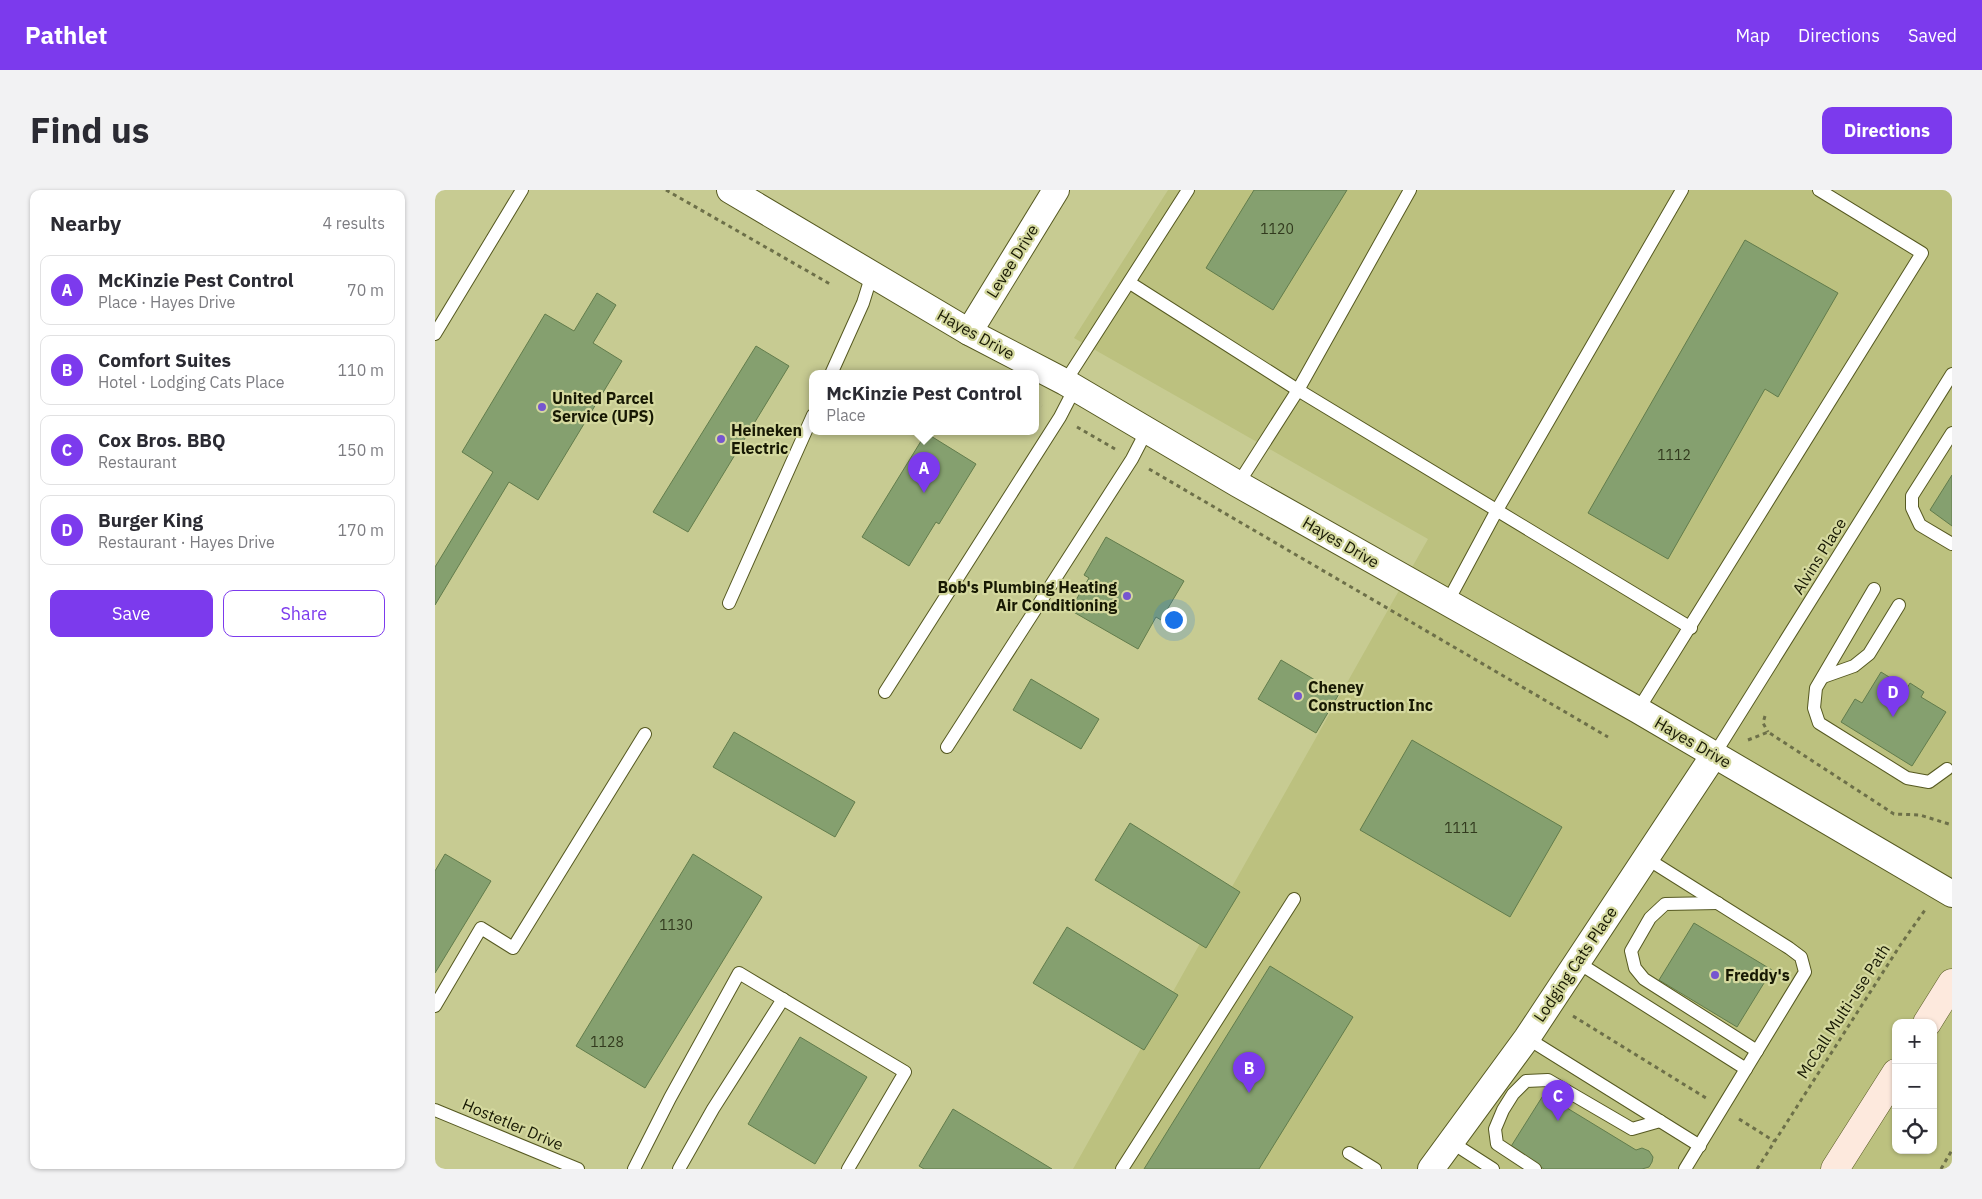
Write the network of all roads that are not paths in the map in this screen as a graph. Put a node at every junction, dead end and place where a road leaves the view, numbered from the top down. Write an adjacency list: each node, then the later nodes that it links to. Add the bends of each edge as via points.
1 (522, 190): 11 (lane)
2 (730, 190): 8 (street, Hayes Drive)
3 (1056, 190): 10 (street, Levee Drive)
4 (1189, 190): 9 (lane)
5 (1410, 190): 15 (lane)
6 (1683, 190): 20 (lane)
7 (1819, 190): 26 (lane, via 1922,254)
8 (872, 274): 10 (street, Hayes Drive); 12 (lane, via 863,303)
9 (1130, 283): 14 (lane); 15 (lane)
10 (969, 332): 14 (street, Hayes Drive)
11 (435, 334)
12 (833, 370)
13 (1952, 374): 32 (lane, Alvins Place)
14 (1070, 385): 17 (street, Hayes Drive); 28 (lane, via 1060,417)
15 (1298, 390): 19 (lane); 20 (lane)
16 (809, 424): 23 (lane)
17 (1147, 430): 19 (street, Hayes Drive); 31 (lane, via 1132,459)
18 (1952, 432): 21 (lane, via 1913,496 1913,508 1920,525)
19 (1237, 484): 24 (street, Hayes Drive)
20 (1497, 510): 24 (lane); 26 (lane)
21 (1952, 544)
22 (1874, 589): 27 (lane)
23 (729, 603)
24 (1447, 603): 29 (street, Hayes Drive)
25 (1899, 605): 27 (lane, via 1869,654 1854,666)
26 (1691, 628): 29 (lane)
27 (1823, 677): 33 (lane, via 1816,688 1814,708 1819,723 1907,778 1929,782)
28 (885, 692)
29 (1638, 710): 32 (street, Hayes Drive)
30 (645, 734): 41 (lane, via 513,948 481,928)
31 (947, 746)
32 (1714, 755): 34 (street, Lodging Cats Place); 35 (street, Hayes Drive)
33 (1947, 768)
34 (1646, 858): 37 (lane); 38 (street, Lodging Cats Place)
35 (1946, 890)
36 (1293, 899): 56 (lane)
37 (1718, 903): 44 (lane, via 1801,957 1805,972); 44 (lane, via 1665,904 1651,918 1631,951 1635,968 1644,980)
38 (1577, 962): 43 (street, Lodging Cats Place); 45 (lane)
39 (1952, 983): 42 (main road)
40 (783, 999): 53 (lane, via 739,973 661,1114); 54 (lane); 55 (lane, via 905,1072)
41 (435, 1006)
42 (1930, 1019)
43 (1527, 1038): 48 (lane); 49 (street, Lodging Cats Place)
44 (1757, 1051): 45 (lane)
45 (1746, 1070): 50 (lane)
46 (1892, 1079): 62 (main road)
47 (435, 1110): 52 (lane, Hostetler Drive)
48 (1660, 1121): 50 (lane); 60 (lane, via 1632,1128 1548,1080 1526,1082 1513,1094 1495,1129 1497,1144)
49 (1451, 1142): 58 (street, Lodging Cats Place); 59 (lane)
50 (1700, 1146): 61 (lane)
51 (1349, 1153): 57 (lane)
52 (578, 1169)
53 (635, 1169)
54 (679, 1169)
55 (848, 1169)
56 (1122, 1169)
57 (1375, 1169)
58 (1431, 1169)
59 (1493, 1169)
60 (1535, 1169)
61 (1685, 1169)
62 (1835, 1169)

